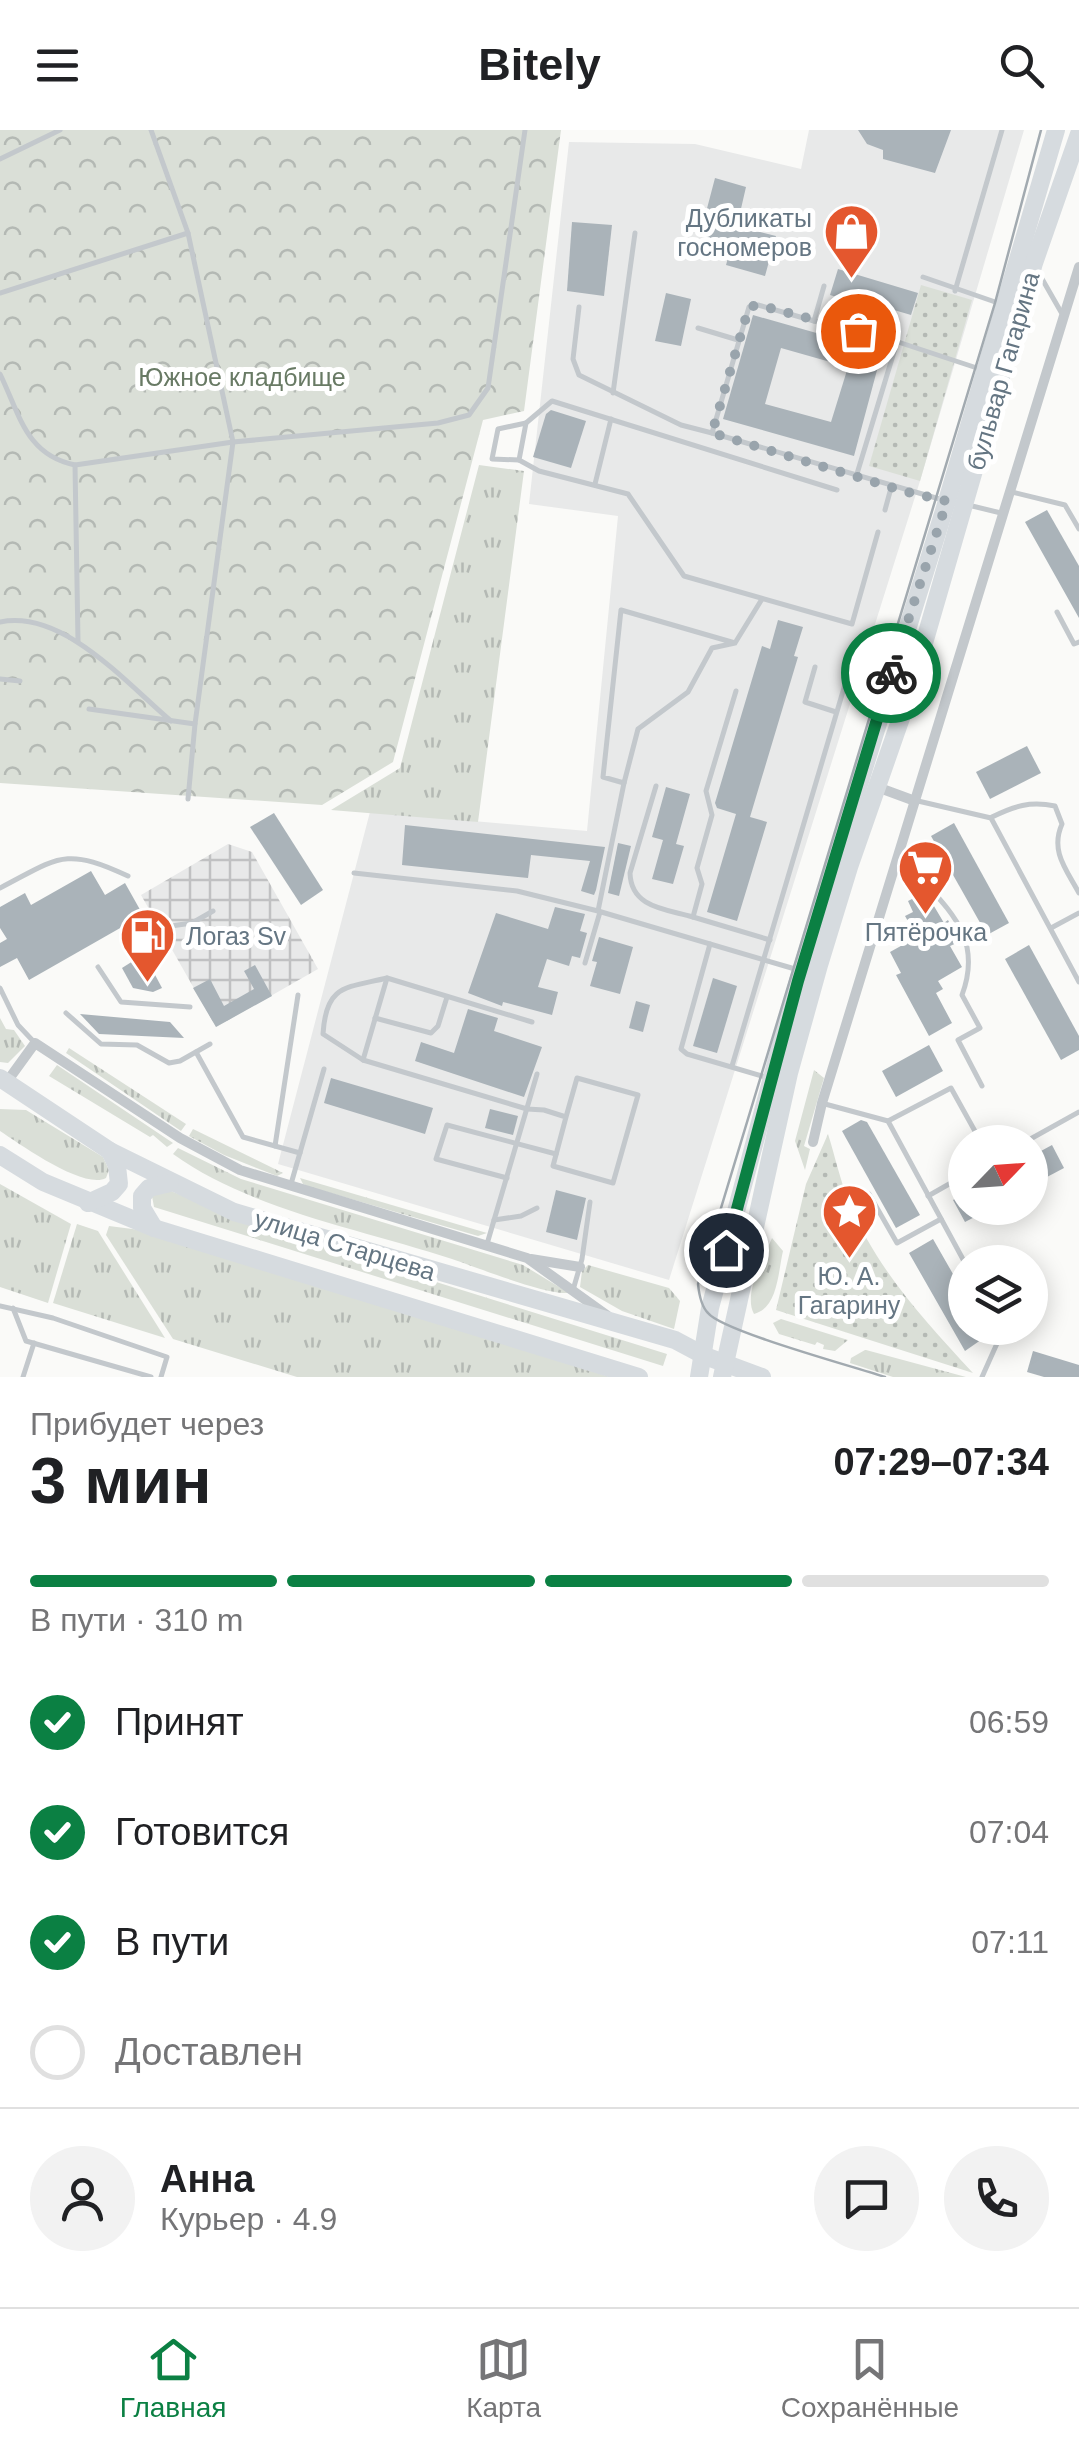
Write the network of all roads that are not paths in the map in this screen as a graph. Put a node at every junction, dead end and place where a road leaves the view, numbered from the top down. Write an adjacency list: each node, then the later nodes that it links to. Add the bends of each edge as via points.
1 (60, 130): 7 (lane)
2 (151, 130): 8 (lane)
3 (524, 130): 31 (lane, via 488,388 480,403 468,415 438,423)
4 (1002, 130): 14 (lane)
5 (1056, 130): 17 (main road, бульвар Гагарина)
6 (1079, 134): 10 (main road, бульвар Гагарина)
7 (0, 159)
8 (188, 233): 15 (lane); 31 (lane)
9 (634, 234): 27 (lane)
10 (1034, 263): 17 (main road, бульвар Гагарина); 19 (lane, via 1057,301)
11 (1079, 268): 19 (street)
12 (923, 278): 14 (lane)
13 (824, 286): 18 (lane)
14 (956, 291): 17 (lane)
15 (0, 293)
16 (579, 306): 27 (lane, via 574,368)
17 (1012, 307): 26 (main road, бульвар Гагарина)
18 (814, 320): 21 (lane); 23 (lane, via 753,305)
19 (1061, 325): 38 (street)
20 (698, 328): 23 (lane)
21 (858, 331)
22 (886, 338): 24 (lane)
23 (738, 340): 30 (lane)
24 (897, 342): 26 (lane); 34 (lane)
25 (0, 374): 33 (lane, via 34,445 53,460)
26 (994, 374): 39 (main road, бульвар Гагарина)
27 (612, 392): 30 (lane)
28 (611, 419): 29 (lane, via 552,401); 35 (lane); 37 (lane)
29 (526, 423): 32 (lane); 32 (lane, via 498,429 492,459)
30 (712, 433): 34 (lane)
31 (233, 442): 33 (lane); 61 (lane)
32 (520, 460): 35 (lane)
33 (75, 465): 48 (lane)
34 (856, 477): 36 (lane)
35 (595, 486): 45 (lane, via 628,494 684,576)
36 (891, 487): 39 (lane); 40 (lane)
37 (837, 490)
38 (1010, 492): 41 (street); 42 (lane, via 1065,505)
39 (956, 503): 41 (lane); 53 (main road, бульвар Гагарина); 64 (main road, бульвар Гагарина, via 909,695)
40 (885, 510)
41 (1002, 513): 66 (street)
42 (1077, 519): 43 (lane)
43 (1079, 529)
44 (878, 532): 45 (lane, via 852,624)
45 (762, 599): 50 (lane)
46 (1056, 612): 49 (lane, via 1074,644)
47 (0, 622): 48 (lane, via 41,622)
48 (78, 642): 60 (lane)
49 (1079, 642)
50 (735, 643): 62 (lane, via 712,648 688,692 638,728); 62 (lane, via 621,610 603,777)
51 (855, 652): 53 (lane)
52 (814, 667): 59 (lane, via 805,702)
53 (893, 667): 85 (main road, бульвар Гагарина)
54 (849, 671): 59 (lane)
55 (0, 679): 56 (lane)
56 (20, 681)
57 (736, 691): 77 (lane, via 706,790 712,815 697,868 702,884)
58 (89, 710): 60 (lane)
59 (836, 712): 80 (lane)
60 (171, 720): 61 (lane)
61 (194, 724): 65 (lane)
62 (624, 782): 75 (lane)
63 (656, 786): 77 (lane, via 630,885 645,903)
64 (876, 786): 66 (street); 85 (main road, бульвар Гагарина)
65 (188, 799)
66 (915, 801): 67 (lane); 68 (street)
67 (992, 818): 73 (lane, via 1014,806 1055,806 1062,824 1056,850); 78 (lane)
68 (901, 854): 72 (lane); 104 (lane, via 970,946 962,995 980,1028 958,1040); 105 (street)
69 (354, 874): 75 (lane, via 517,891)
70 (128, 876): 71 (lane, via 61,856)
71 (0, 888)
72 (923, 893)
73 (1079, 893)
74 (214, 911): 79 (lane)
75 (599, 912): 81 (lane); 83 (lane)
76 (1079, 912): 78 (lane)
77 (694, 917): 80 (lane)
78 (1050, 928): 87 (lane)
79 (160, 933)
80 (770, 940): 82 (lane)
81 (710, 944): 82 (lane); 99 (lane, via 681,1049)
82 (764, 960): 85 (lane); 99 (lane)
83 (585, 963)
84 (98, 967): 91 (lane, via 122,1002)
85 (808, 975): 102 (main road, бульвар Гагарина); 144 (main road, бульвар Гагарина)
86 (387, 978): 90 (lane); 93 (lane); 98 (lane, via 337,990 322,1029 325,1038)
87 (1079, 982)
88 (0, 988): 95 (lane, via 18,1025)
89 (298, 995): 113 (lane)
90 (447, 996): 93 (lane, via 431,1033); 94 (lane)
91 (190, 1007)
92 (66, 1013): 97 (lane, via 101,1044 137,1045 169,1063)
93 (375, 1018): 98 (lane)
94 (532, 1022)
95 (35, 1042): 103 (street); 122 (street, via 180,1138)
96 (210, 1044): 97 (lane)
97 (196, 1052): 113 (lane, via 243,1137)
98 (363, 1060): 106 (lane)
99 (732, 1066): 102 (lane)
100 (324, 1069): 116 (lane)
101 (538, 1074): 106 (lane)
102 (772, 1079): 138 (main road, бульвар Гагарина)
103 (3, 1081): 115 (main road, улица Старцева)
104 (982, 1086)
105 (822, 1103): 109 (lane); 112 (street)
106 (528, 1110): 108 (lane); 114 (lane)
107 (1079, 1112): 111 (lane)
108 (566, 1117): 117 (lane); 117 (lane, via 578,1078 638,1095 613,1183 553,1166)
109 (888, 1121): 110 (lane, via 951,1088); 124 (lane)
110 (971, 1125)
111 (1048, 1129)
112 (812, 1142)
113 (275, 1146): 116 (lane)
114 (516, 1146): 117 (lane); 119 (lane); 119 (lane, via 447,1125 436,1159)
115 (110, 1151): 120 (main road, улица Старцева); 125 (main road, via 118,1184)
116 (300, 1153): 122 (lane)
117 (556, 1154)
118 (0, 1155): 125 (main road, улица Старцева)
119 (507, 1178): 129 (lane)
120 (170, 1183): 130 (main road, via 142,1196); 139 (main road, улица Старцева, via 234,1212)
121 (948, 1185): 124 (lane)
122 (290, 1187): 132 (street)
123 (869, 1194): 128 (lane, via 897,1243)
124 (928, 1196): 128 (lane)
125 (88, 1202): 130 (main road, улица Старцева)
126 (590, 1202): 134 (lane)
127 (537, 1208): 129 (lane)
128 (941, 1219): 131 (lane)
129 (494, 1220): 132 (lane)
130 (154, 1228): 148 (main road, улица Старцева)
131 (955, 1245)
132 (486, 1247): 133 (street)
133 (527, 1258): 134 (street); 135 (street)
134 (580, 1267): 135 (lane)
135 (572, 1290): 139 (street)
136 (0, 1306): 137 (lane)
137 (14, 1308): 141 (lane, via 26,1340); 147 (lane, via 167,1357)
138 (710, 1308): 140 (main road, via 694,1332); 143 (main road, бульвар Гагарина)
139 (626, 1328): 140 (main road, улица Старцева)
140 (675, 1340): 143 (main road, улица Старцева)
141 (34, 1343): 145 (lane); 146 (lane)
142 (996, 1345): 151 (lane)
143 (704, 1356): 144 (main road, улица Старцева); 149 (main road, бульвар Гагарина)
144 (724, 1369): 150 (main road)
145 (23, 1377)
146 (150, 1377)
147 (161, 1377)
148 (638, 1377)
149 (700, 1377)
150 (762, 1377)
151 (982, 1377)

